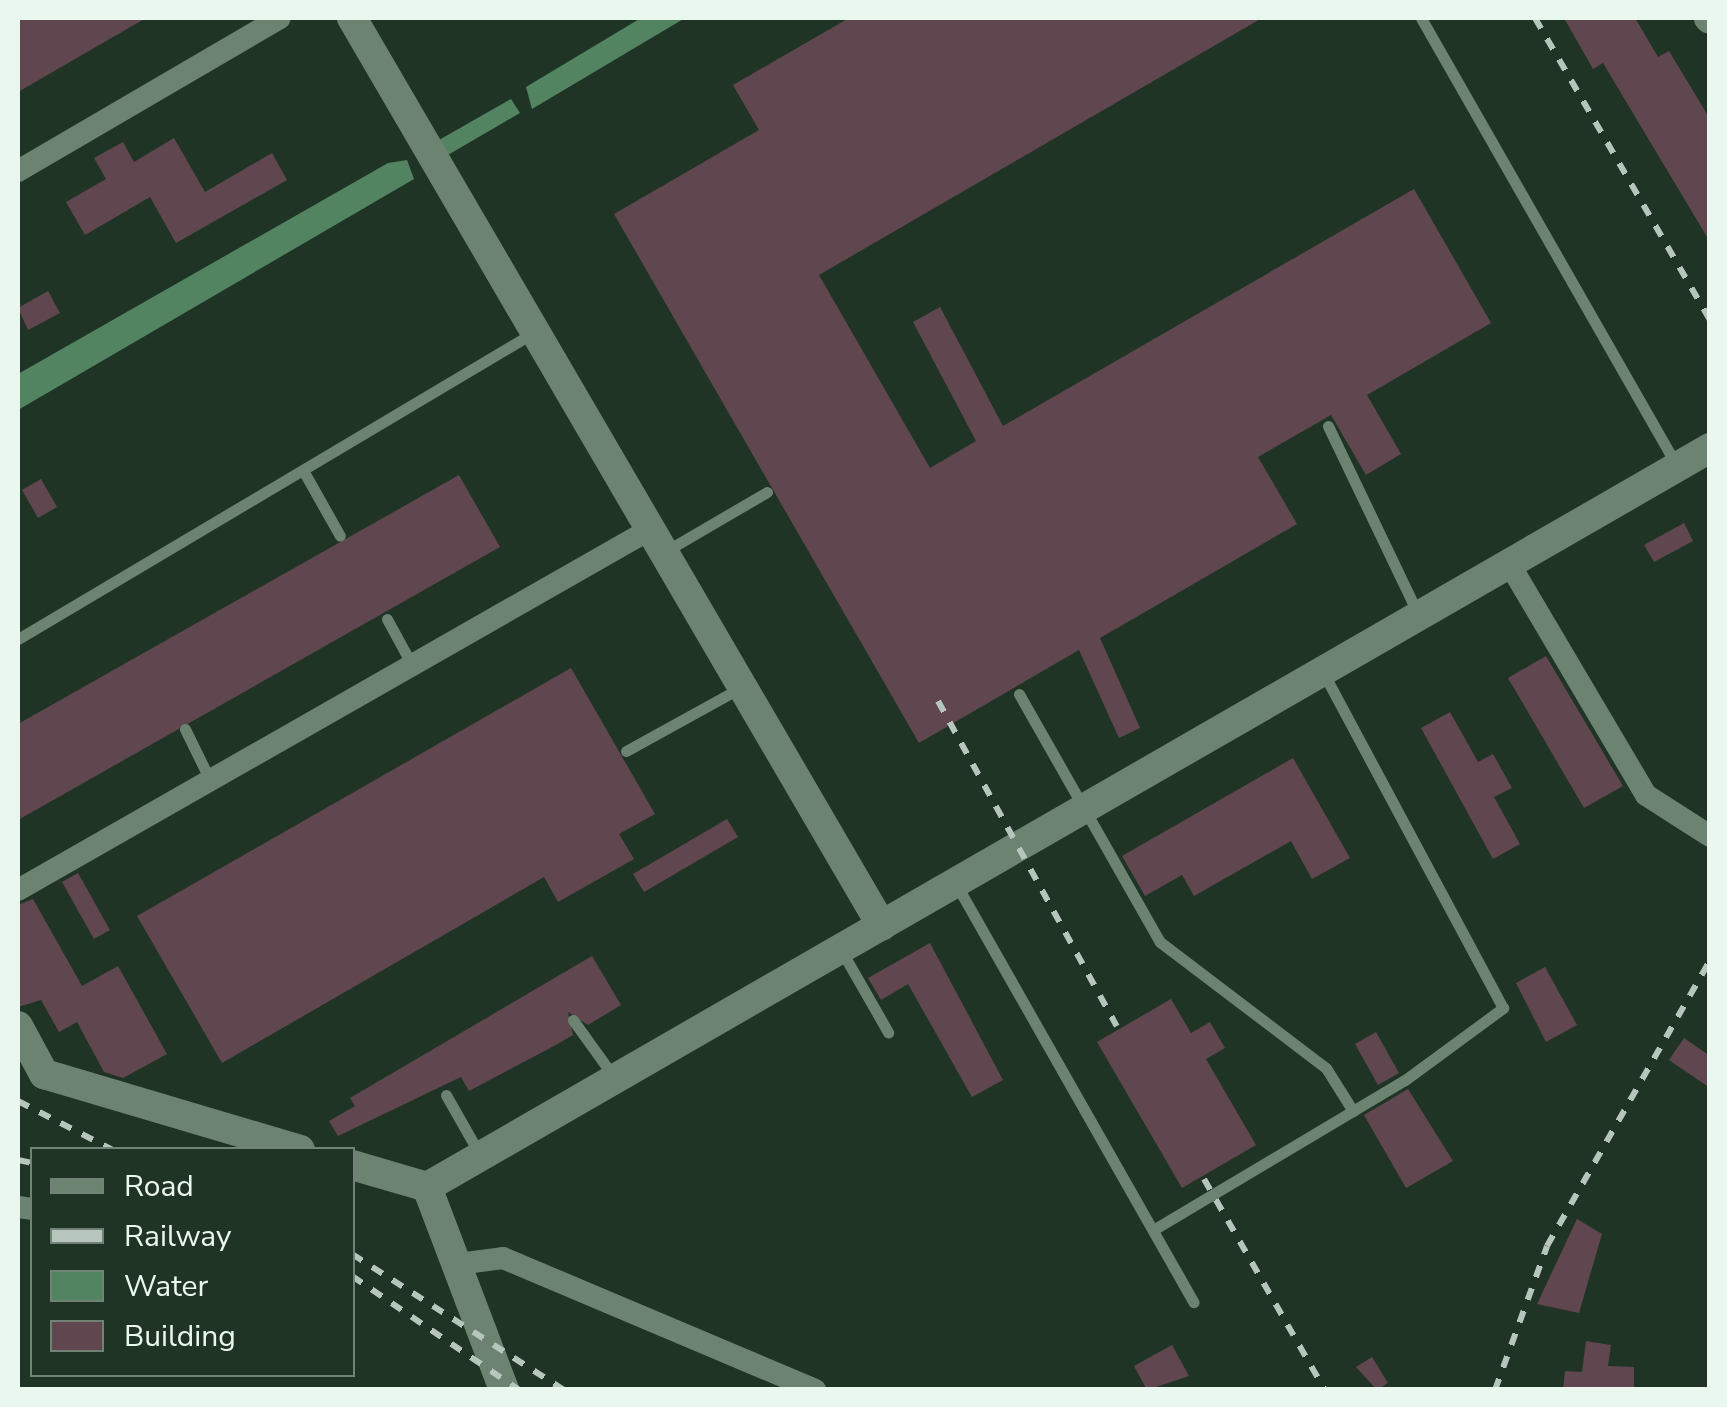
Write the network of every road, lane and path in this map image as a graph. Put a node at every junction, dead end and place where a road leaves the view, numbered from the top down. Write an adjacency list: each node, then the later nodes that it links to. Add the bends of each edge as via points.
1 (280, 18): 4 (street)
2 (352, 18): 5 (street)
3 (1421, 18): 8 (lane)
4 (18, 171)
5 (533, 333): 9 (lane); 12 (street)
6 (1328, 426): 15 (lane)
7 (1710, 448): 8 (street)
8 (1677, 466): 13 (street)
9 (304, 472): 11 (lane); 16 (lane)
10 (767, 492): 12 (lane)
11 (340, 536)
12 (656, 542): 17 (street); 19 (street)
13 (1510, 565): 15 (street); 25 (street, via 1646,795)
14 (387, 618): 17 (lane)
15 (1420, 618): 18 (street)
16 (18, 639)
17 (412, 665): 23 (street)
18 (1323, 672): 24 (street); 35 (lane, via 1503,1008)
19 (742, 687): 22 (lane); 28 (street)
20 (1019, 694): 24 (lane)
21 (185, 729): 23 (lane)
22 (626, 751)
23 (210, 780): 27 (street)
24 (1086, 809): 26 (street); 35 (lane, via 1160,942 1326,1068)
25 (1710, 836)
26 (956, 884): 28 (street); 40 (lane)
27 (18, 890)
28 (882, 926): 29 (street)
29 (841, 950): 32 (lane); 33 (street)
30 (573, 1020): 33 (lane)
31 (18, 1026): 36 (street, via 44,1074)
32 (888, 1032)
33 (617, 1080): 37 (street)
34 (446, 1094): 37 (lane)
35 (1353, 1111): 40 (lane)
36 (290, 1147)
37 (481, 1157): 39 (street)
38 (355, 1166): 39 (street)
39 (428, 1187): 41 (street)
40 (1153, 1230): 42 (lane)
41 (458, 1264): 43 (street); 44 (street, via 520,1264)
42 (1193, 1302)
43 (504, 1390)
44 (814, 1390)

